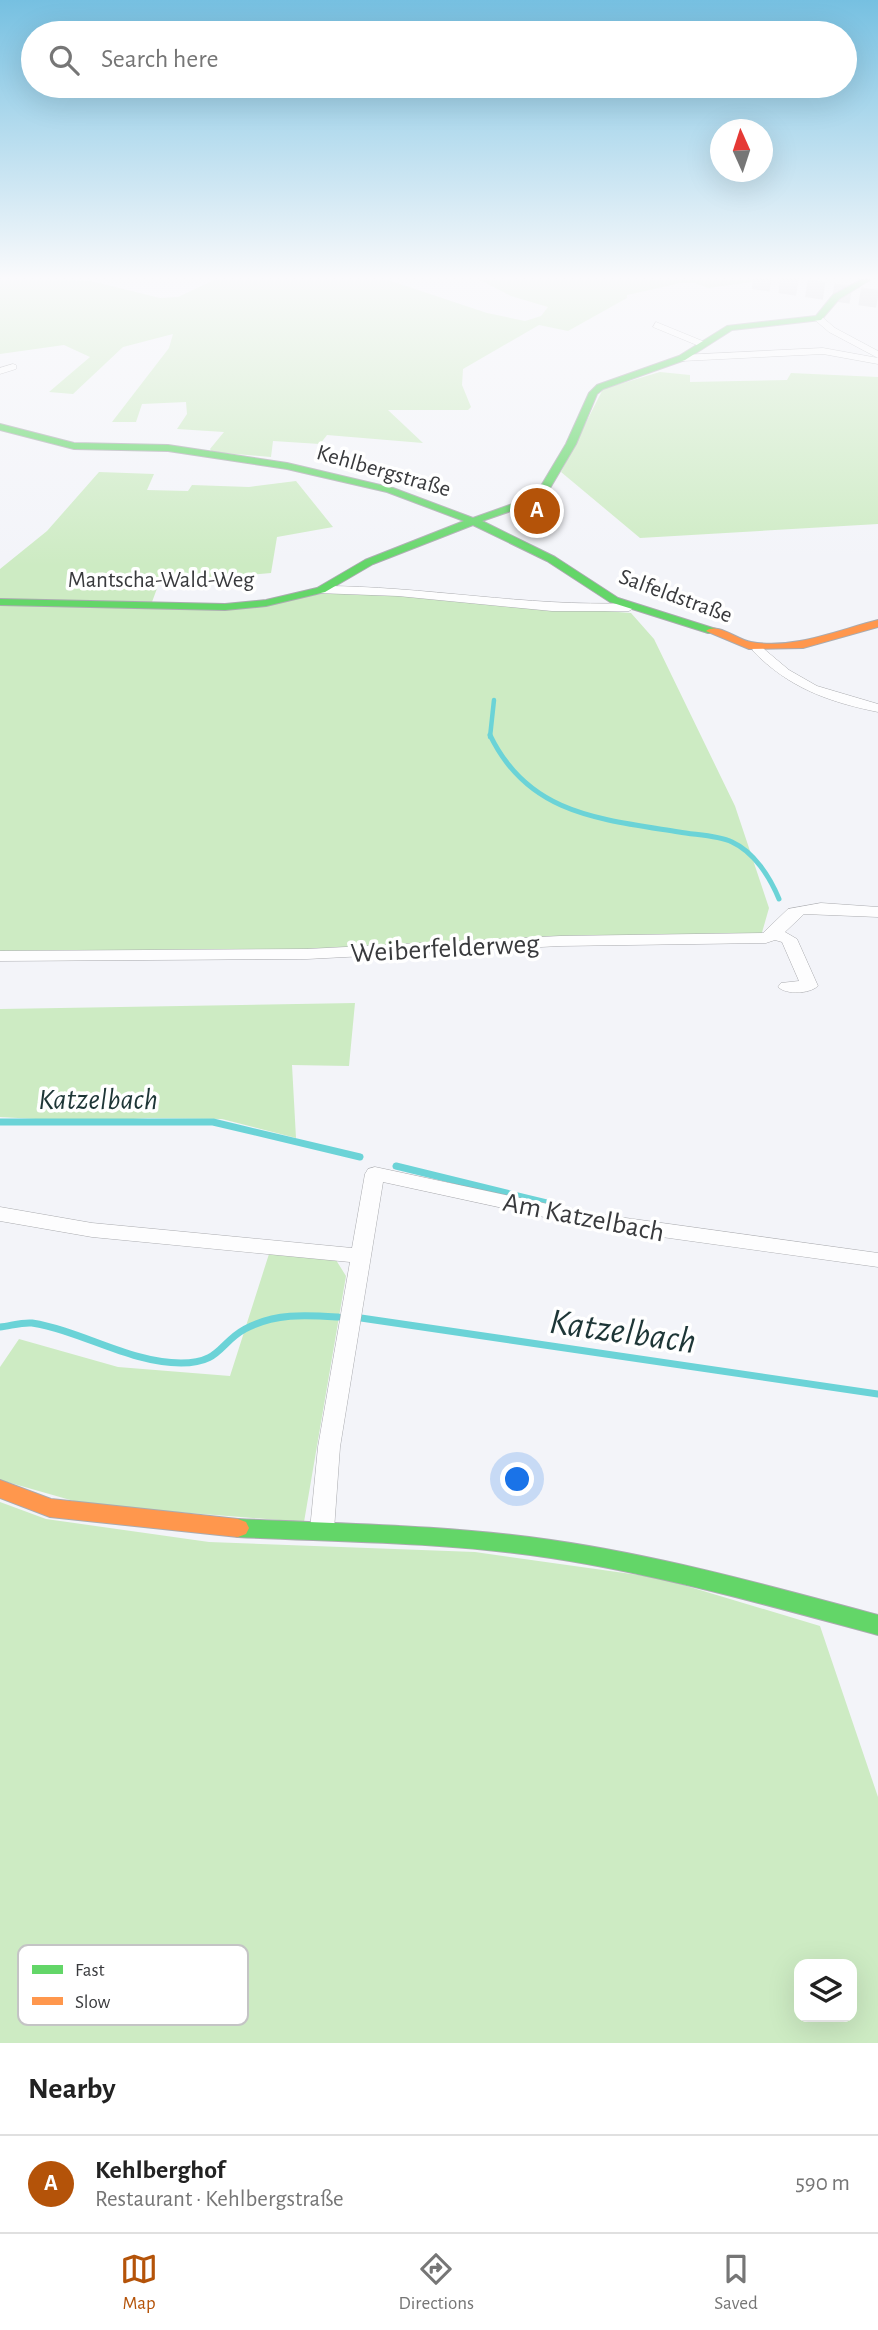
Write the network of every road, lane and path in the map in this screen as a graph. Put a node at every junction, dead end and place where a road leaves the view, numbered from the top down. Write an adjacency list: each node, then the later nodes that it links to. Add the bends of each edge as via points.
1 (635, 375): 3 (street, Kehlbergstraße, via 595,390 544,492 525,504)
2 (0, 427): 3 (street, Kehlbergstraße, via 74,446 168,448 288,466 390,490)
3 (473, 521): 4 (street, Mantscha-Wald-Weg, via 369,562); 6 (street, Salfeldstraße, via 551,559)
4 (321, 590): 5 (street, Mantscha-Wald-Weg, via 225,607); 6 (street, Mantscha-Wald-Weg)
5 (0, 602)
6 (629, 607): 8 (street, Salfeldstraße, via 695,624)
7 (878, 623): 8 (street, Salfeldstraße, via 803,645)
8 (758, 648): 9 (street, via 776,669 806,688)
9 (878, 708)
10 (878, 912): 11 (street, via 808,908 795,911)
11 (777, 935): 12 (street, Weiberfelderweg, via 307,954); 13 (street, via 789,939 809,986)
12 (0, 956)
13 (787, 987)
14 (0, 1214): 15 (street, via 92,1230)
15 (361, 1256): 16 (street, Am Katzelbach, via 375,1174 590,1220); 18 (street, Am Katzelbach, via 329,1447)
16 (878, 1260)
17 (0, 1489): 18 (street, via 50,1508 223,1527)
18 (321, 1530): 19 (street, via 465,1539 631,1561)
19 (878, 1625)

